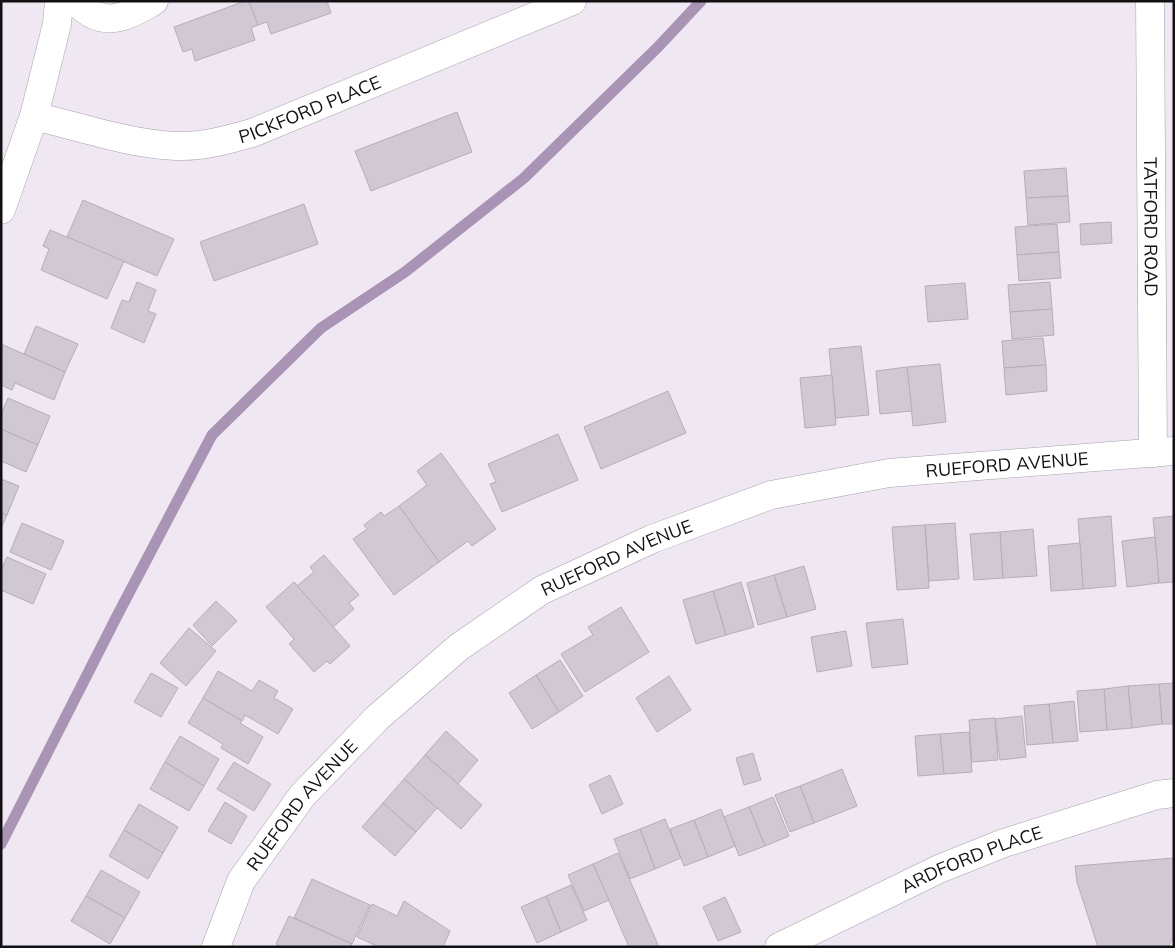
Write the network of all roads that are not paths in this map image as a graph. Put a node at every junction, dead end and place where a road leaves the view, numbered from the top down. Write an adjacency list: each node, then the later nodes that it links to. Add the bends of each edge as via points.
1 (59, 1): 6 (street, via 57,24)
2 (74, 1): 3 (street, via 94,15 112,20)
3 (154, 1)
4 (572, 1): 6 (street, PICKFORD PLACE, via 252,133 213,143 178,146 143,142)
5 (1150, 1): 9 (street, TATFORD ROAD)
6 (34, 116): 7 (street)
7 (12, 145): 8 (street)
8 (1, 210)
9 (1164, 452): 11 (street, RUEFORD AVENUE, via 888,473 770,495 652,539 542,590 452,654 377,718 302,796 241,881)
10 (1174, 794): 12 (street, ARDFORD PLACE, via 1157,796 1004,843 939,869)
11 (216, 947)
12 (778, 947)

